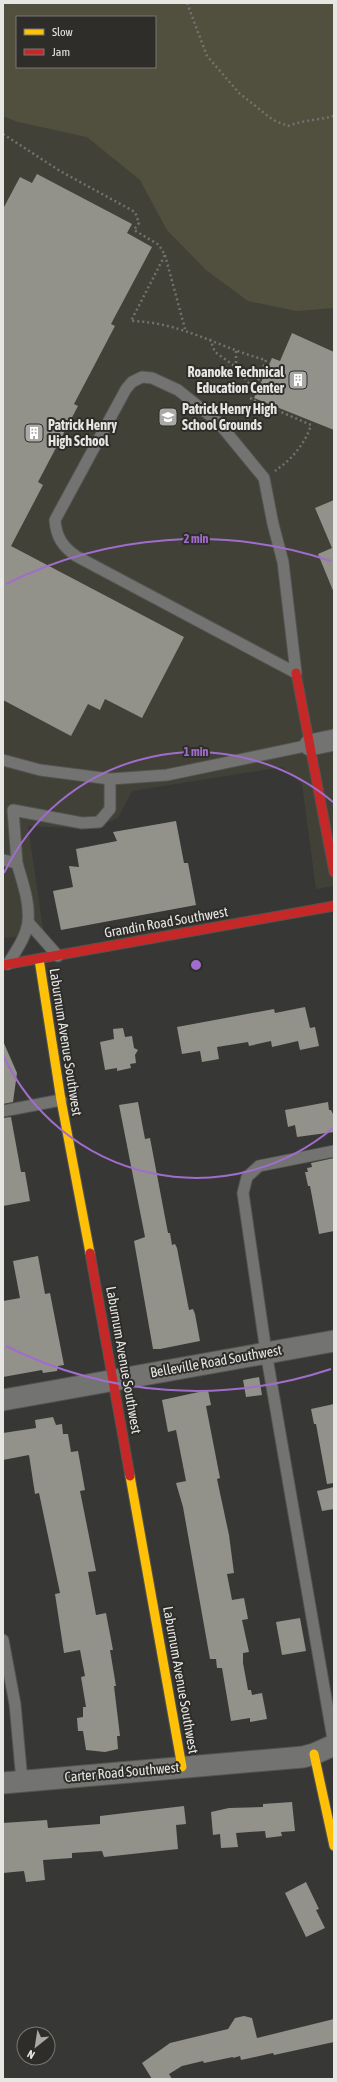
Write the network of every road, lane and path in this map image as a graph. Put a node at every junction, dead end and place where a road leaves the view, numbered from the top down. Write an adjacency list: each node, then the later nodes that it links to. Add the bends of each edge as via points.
1 (187, 3): 2 (path, via 207,56 239,93 273,120 288,126)
2 (334, 116)
3 (3, 134): 4 (path, via 60,171 135,212 139,223 134,230 159,245)
4 (165, 255): 5 (path); 5 (path, via 131,321)
5 (185, 329): 6 (path)
6 (210, 339): 7 (path); 8 (path, via 215,352)
7 (236, 351): 8 (path); 9 (path, via 266,360)
8 (236, 367): 9 (path)
9 (254, 391): 10 (path, via 251,399 311,424 306,439 288,462)
10 (264, 478): 11 (lane, via 284,562); 11 (lane, via 218,422 178,390 152,378 142,377 126,389 56,520 56,530 60,541 76,556)
11 (296, 673): 13 (street)
12 (334, 740): 13 (street)
13 (310, 744): 15 (lane, via 167,775); 18 (street)
14 (3, 760): 15 (lane, via 40,770)
15 (110, 779): 17 (lane, via 110,809 99,822 82,823 13,810)
16 (3, 860): 17 (lane)
17 (17, 863): 20 (lane, via 27,902)
18 (334, 872)
19 (334, 906): 21 (street, Grandin Road Southwest)
20 (28, 922): 21 (lane); 23 (lane, via 21,941)
21 (58, 956): 22 (street, Grandin Road Southwest)
22 (39, 959): 23 (street, Grandin Road Southwest); 24 (street, Laburnum Avenue Southwest)
23 (6, 965)
24 (61, 1100): 25 (lane); 29 (street, Laburnum Avenue Southwest)
25 (3, 1111)
26 (334, 1151): 28 (lane, via 259,1166 247,1177 243,1193)
27 (334, 1341): 28 (street, Belleville Road Southwest)
28 (266, 1352): 29 (street, Belleville Road Southwest); 32 (lane)
29 (114, 1379): 30 (street, Belleville Road Southwest); 34 (street, Laburnum Avenue Southwest)
30 (3, 1400)
31 (3, 1640): 35 (lane, via 15,1704)
32 (334, 1745): 33 (street, Carter Road Southwest)
33 (314, 1754): 34 (street, Carter Road Southwest); 36 (street)
34 (182, 1767): 35 (street, Carter Road Southwest)
35 (12, 1782)
36 (334, 1846)

